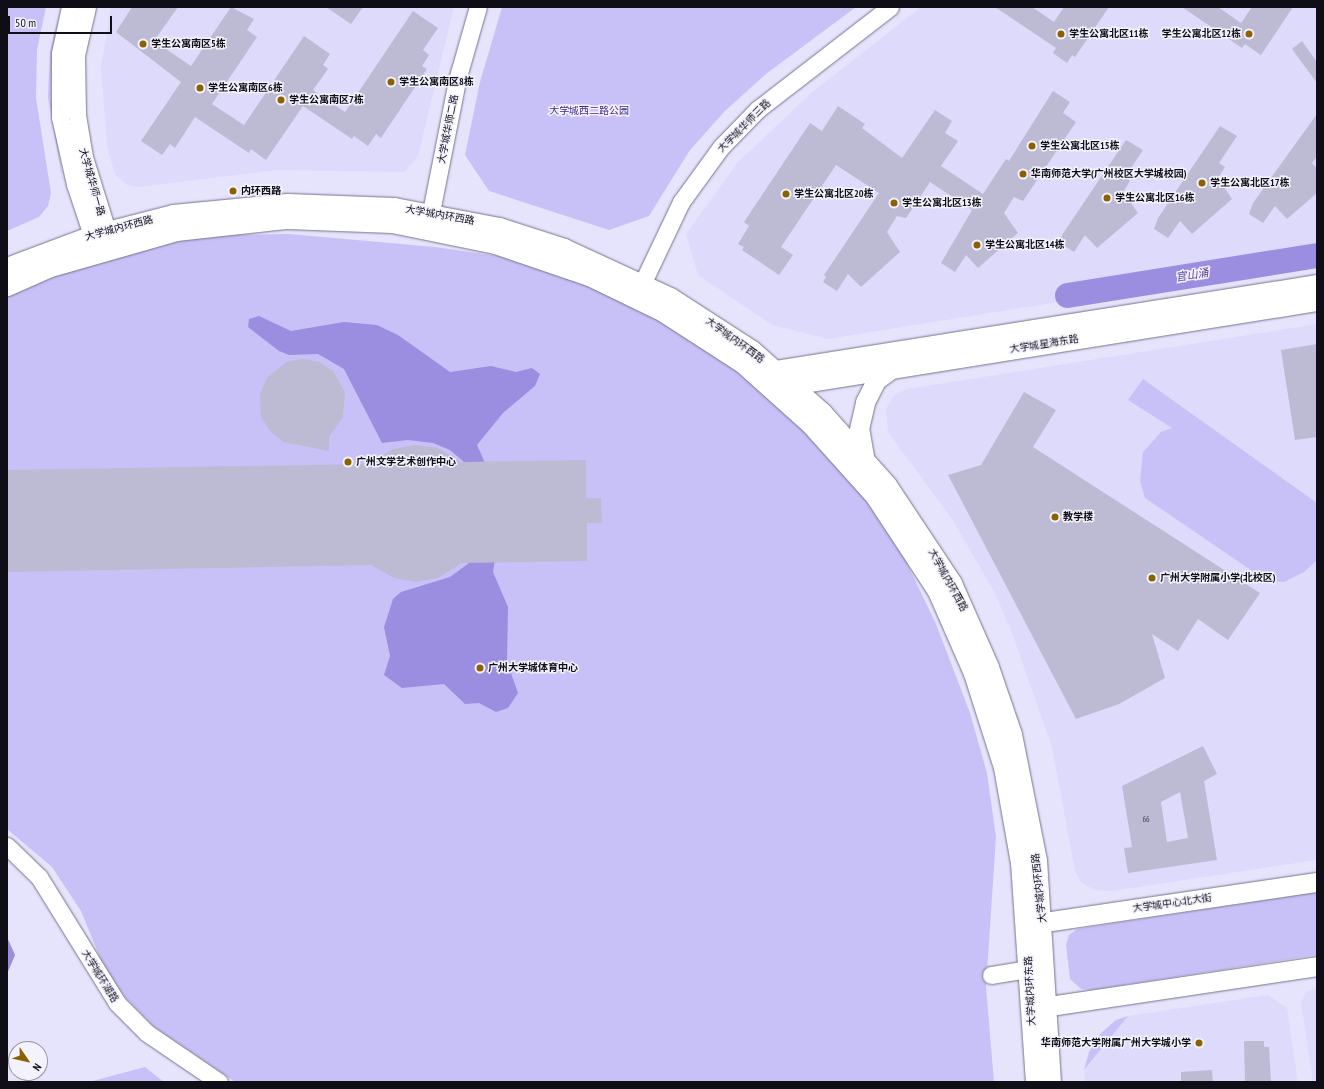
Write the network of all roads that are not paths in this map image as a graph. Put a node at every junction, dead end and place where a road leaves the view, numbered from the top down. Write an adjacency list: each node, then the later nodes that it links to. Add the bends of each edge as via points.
1 (70, 7): 6 (street, 大学城华师一路, via 60,53 60,117 68,161)
2 (86, 7): 6 (street, 大学城华师一路, via 76,55 76,115)
3 (478, 7): 5 (street, 大学城华师二路, via 457,80)
4 (890, 7): 8 (street, 大学城华师三路, via 758,109 721,147 681,202)
5 (430, 221): 6 (main road, 大学城内环西路, via 321,202 248,205 173,214); 8 (main road, 大学城内环西路, via 532,237); 13 (main road, 大学城内环西路, via 600,280)
6 (101, 238): 7 (main road, 大学城内环西路); 10 (main road, 大学城内环西路)
7 (7, 267)
8 (643, 282): 13 (main road, 大学城内环西路, via 700,314)
9 (1317, 284): 13 (main road, 大学城星海东路)
10 (7, 286)
11 (1317, 301): 12 (main road, 大学城星海东路)
12 (891, 369): 14 (main road, 大学城星海东路); 15 (main road, via 876,380 864,404 859,429)
13 (774, 379): 14 (main road, 大学城内环西路); 18 (main road, 大学城内环西路, via 874,495 920,561 951,620 987,710 1001,760 1020,862)
14 (792, 384): 15 (main road, 大学城内环西路)
15 (865, 457): 18 (main road, 大学城内环西路, via 934,552 967,613 989,667 1019,764 1037,860)
16 (7, 846): 23 (street, 大学城环湖路, via 39,877 117,1003 147,1033)
17 (1317, 882): 18 (main road, 大学城中心北大街)
18 (1035, 923): 20 (main road, 大学城内环西路)
19 (1317, 966): 22 (main road)
20 (1037, 967): 21 (street); 22 (main road, 大学城内环西路)
21 (991, 974)
22 (1039, 1008): 24 (main road, 大学城内环东路); 25 (main road, 大学城内环东路)
23 (219, 1082)
24 (1035, 1082)
25 (1051, 1082)

